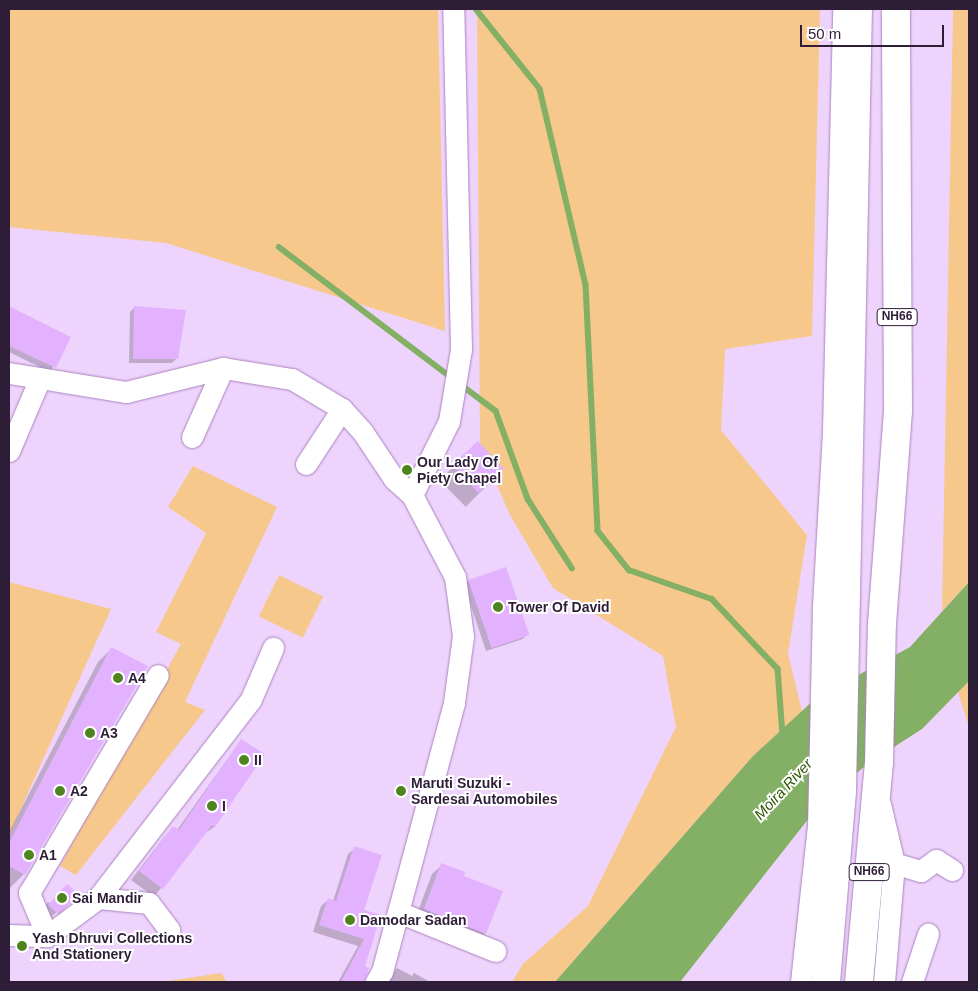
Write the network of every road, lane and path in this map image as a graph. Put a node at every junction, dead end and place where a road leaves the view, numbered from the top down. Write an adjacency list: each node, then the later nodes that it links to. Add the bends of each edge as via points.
1 (453, 9): 12 (street, via 461,349 449,421)
2 (843, 9): 13 (street, via 833,430)
3 (858, 9): 13 (highway, NH66)
4 (896, 9): 16 (highway, NH66, via 898,411 882,624)
5 (223, 368): 7 (street, via 126,392); 8 (street, via 292,379); 9 (street)
6 (9, 373): 7 (street)
7 (40, 378): 10 (street)
8 (342, 409): 11 (street); 12 (street, via 362,431 394,478)
9 (192, 437)
10 (9, 451)
11 (306, 464)
12 (412, 495): 20 (street, via 455,577 463,636 454,703)
13 (835, 602): 27 (street, via 818,826); 28 (highway, NH66, via 842,790)
14 (273, 648): 19 (street, via 251,699)
15 (158, 675): 24 (street, via 29,893)
16 (876, 789): 17 (street); 29 (highway, NH66)
17 (894, 863): 18 (street, via 921,871 936,860); 30 (street)
18 (952, 870)
19 (98, 898): 21 (street, via 149,903); 24 (street)
20 (398, 912): 25 (street); 26 (street)
21 (168, 930)
22 (928, 934): 31 (street)
23 (9, 935): 24 (street)
24 (47, 936)
25 (495, 952)
26 (376, 982)
27 (801, 982)
28 (826, 982)
29 (859, 982)
30 (884, 982)
31 (912, 982)

